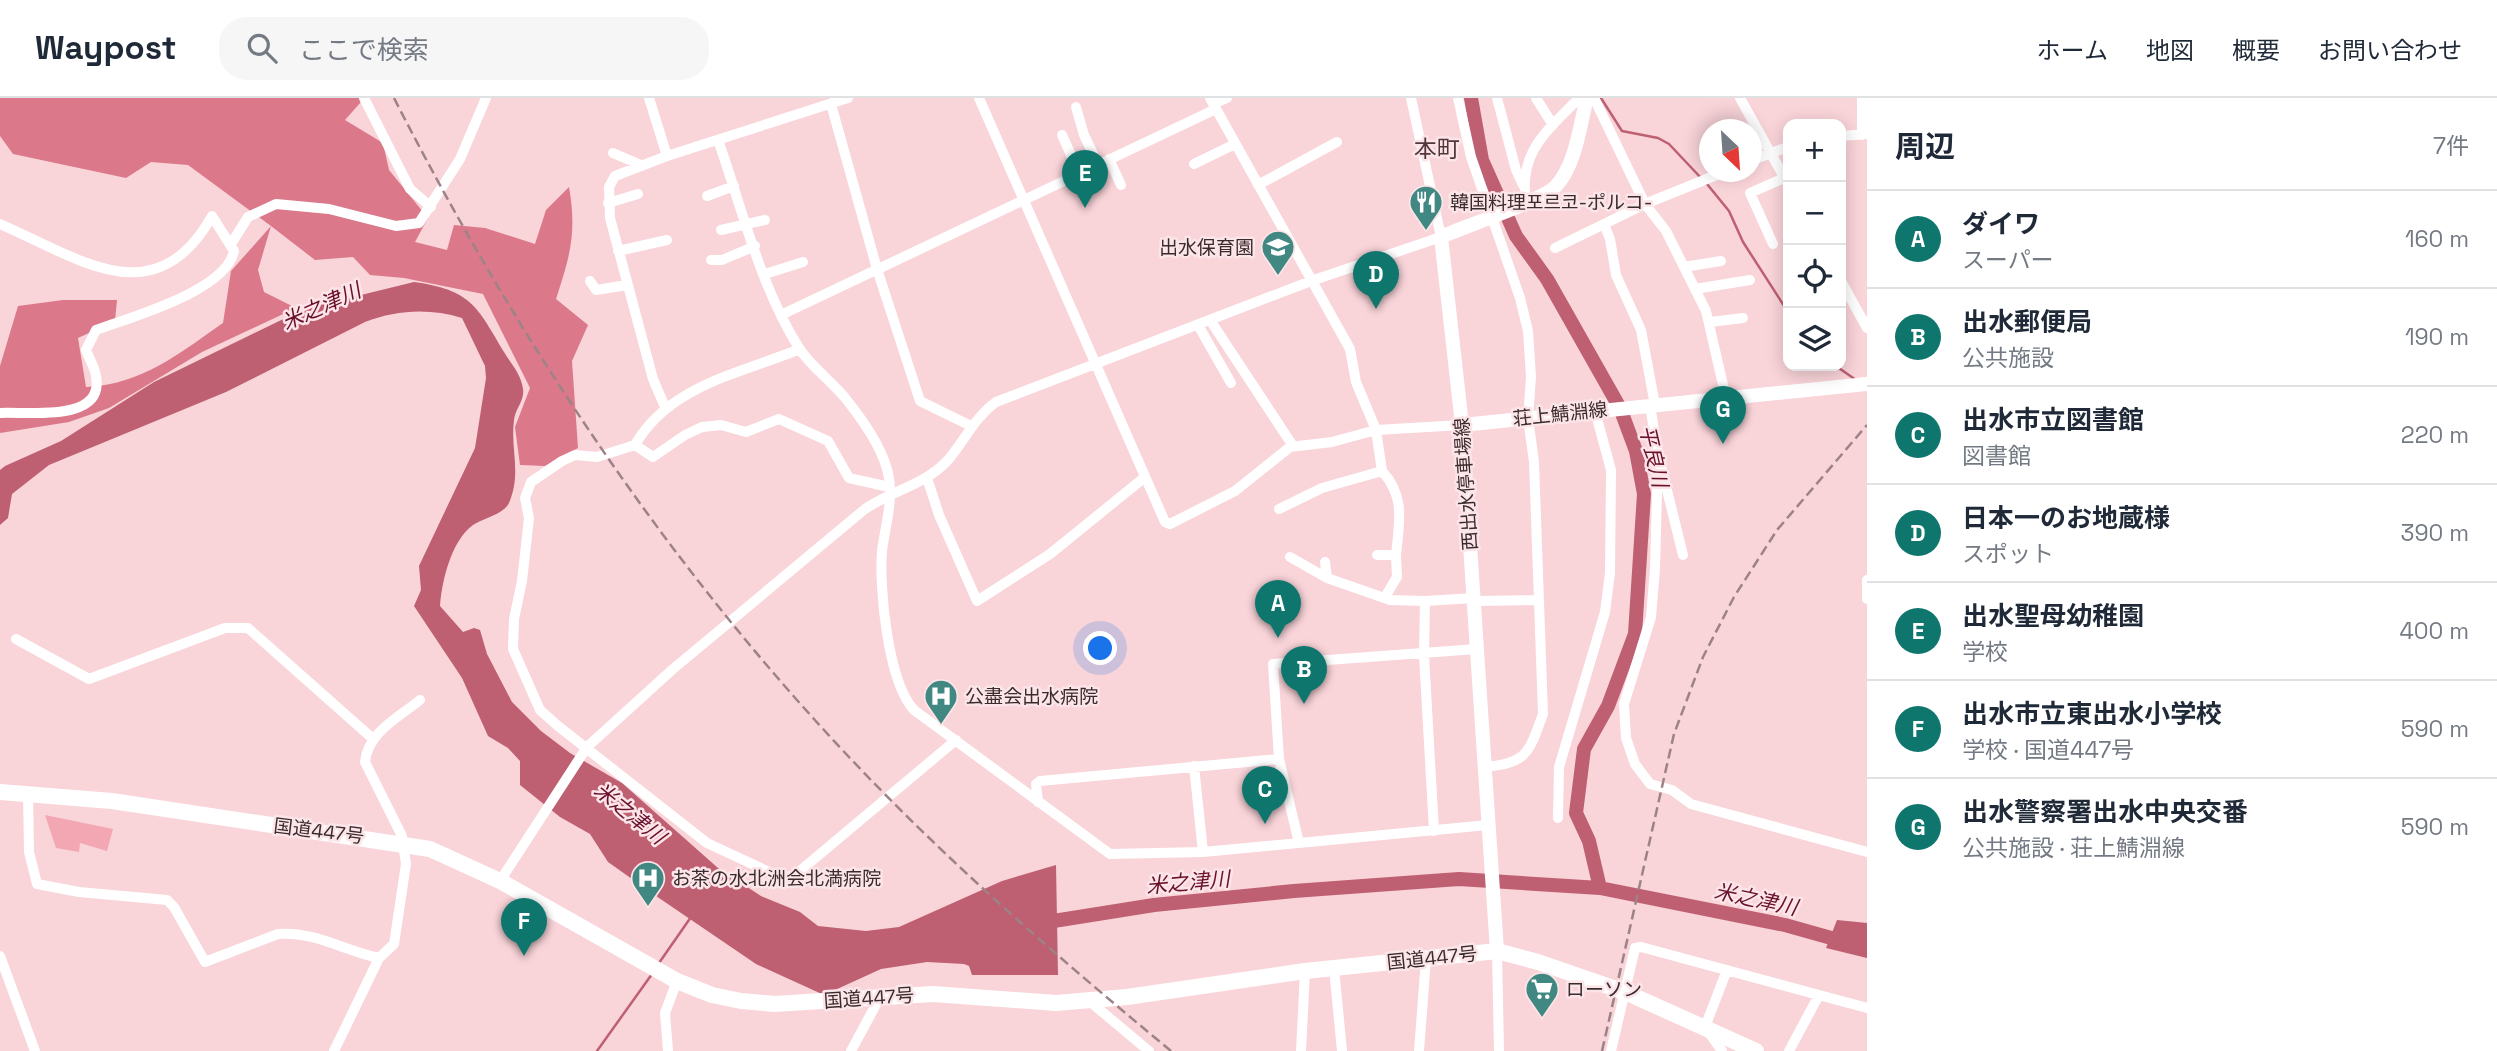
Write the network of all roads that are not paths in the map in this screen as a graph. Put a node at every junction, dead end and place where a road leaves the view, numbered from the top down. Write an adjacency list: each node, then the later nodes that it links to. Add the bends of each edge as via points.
1 (364, 98): 49 (street, via 410,189)
2 (485, 98): 49 (street, via 460,159)
3 (649, 98): 29 (street)
4 (848, 98): 17 (street)
5 (979, 98): 45 (street)
6 (1227, 98): 16 (street)
7 (1411, 98): 56 (street)
8 (1458, 98): 50 (street)
9 (1497, 98): 42 (street)
10 (1536, 98): 19 (street)
11 (1579, 98): 19 (street)
12 (1587, 98): 46 (main road, via 1565,171 1556,186)
13 (1594, 98): 48 (street)
14 (1740, 98): 27 (street)
15 (1862, 98): 20 (street)
16 (1213, 103): 25 (street); 31 (street)
17 (831, 104): 23 (street); 67 (street)
18 (1076, 107): 33 (street)
19 (1553, 125): 42 (street, via 1532,149)
20 (1865, 134): 22 (street)
21 (1062, 135): 35 (street)
22 (1846, 136)
23 (718, 140): 29 (street); 41 (street)
24 (1337, 142): 40 (street)
25 (1235, 144): 34 (street); 40 (street)
26 (1783, 148): 27 (street)
27 (1770, 152): 30 (street); 36 (street)
28 (613, 153): 32 (street)
29 (667, 156): 32 (street)
30 (1762, 156)
31 (1109, 159): 33 (street); 39 (street)
32 (641, 164): 47 (street, via 615,176)
33 (1098, 164): 35 (street)
34 (1195, 164)
35 (1079, 173): 45 (street)
36 (1783, 176)
37 (1699, 182): 48 (street)
38 (1783, 182): 59 (street, via 1750,193)
39 (1121, 185)
40 (1258, 185): 71 (street)
41 (734, 186): 44 (street); 53 (street)
42 (1523, 186): 46 (street)
43 (638, 194): 47 (street)
44 (707, 196)
45 (1022, 200): 67 (street); 82 (street)
46 (1526, 202): 50 (main road)
47 (608, 203): 62 (street)
48 (1645, 204): 54 (street); 66 (street, via 1666,231)
49 (431, 206): 58 (street, via 419,223 396,226 329,209 276,204 248,217)
50 (1489, 215): 56 (main road); 90 (street, via 1528,331)
51 (765, 220): 53 (street)
52 (0, 223): 58 (street, via 72,258 139,274 154,271 188,251 212,216)
53 (747, 223): 55 (street); 60 (street)
54 (1604, 224): 61 (street); 86 (street, via 1616,275 1641,330)
55 (721, 230)
56 (1441, 237): 71 (street); 91 (main road, 西出水停車場線)
57 (667, 240): 62 (street)
58 (231, 244): 89 (street, via 232,257 206,283 180,298 96,330 86,350 96,387 81,405 63,413)
59 (1773, 244)
60 (755, 246): 63 (street); 68 (street)
61 (1555, 247)
62 (618, 251): 72 (street)
63 (711, 260)
64 (1721, 261): 66 (street)
65 (803, 262): 68 (street)
66 (1684, 267): 73 (street)
67 (877, 269): 75 (street); 92 (street, via 920,401)
68 (765, 274): 75 (street)
69 (1750, 280): 73 (street)
70 (590, 281): 72 (street, via 596,290)
71 (1311, 281): 77 (street); 93 (street, via 1350,349 1356,382)
72 (627, 285): 87 (street)
73 (1695, 289): 78 (street)
74 (1846, 290): 80 (street)
75 (783, 314): 81 (street)
76 (1743, 318): 78 (street)
77 (1210, 320): 79 (street); 95 (street)
78 (1710, 323): 85 (street)
79 (1198, 325): 82 (street); 83 (street)
80 (1867, 328)
81 (800, 349): 87 (street, via 684,395); 100 (street, via 846,399 876,446 889,477)
82 (1094, 364): 92 (street, via 996,402); 98 (street)
83 (1231, 383)
84 (1867, 384): 85 (main road, 荘上鯖淵線)
85 (1726, 398): 86 (main road, 荘上鯖淵線)
86 (1652, 405): 88 (main road, 荘上鯖淵線); 96 (street)
87 (665, 407): 94 (street)
88 (1595, 411): 90 (main road, 荘上鯖淵線); 127 (street, via 1611,470 1610,573 1605,612 1559,767)
89 (0, 413)
90 (1528, 418): 91 (main road, 荘上鯖淵線); 112 (street, via 1534,462)
91 (1462, 425): 93 (street); 110 (main road, 西出水停車場線)
92 (971, 426): 99 (street, via 948,460)
93 (1376, 430): 95 (street); 97 (street)
94 (635, 446): 100 (street, via 653,457 702,428 721,425 746,432 779,419 828,441 849,478); 120 (street, via 562,461 531,482 525,498 529,518 514,619 514,657 540,710)
95 (1293, 446): 98 (street, via 1235,491 1170,524)
96 (1658, 455): 104 (street); 133 (street, via 1651,617 1625,704 1626,738 1635,764 1650,785 1672,790 1690,804)
97 (1382, 471): 101 (street, via 1322,488); 103 (street, via 1395,485 1400,505)
98 (1145, 477): 99 (street, via 1050,554 977,601)
99 (927, 478): 100 (street)
100 (889, 490): 119 (street, via 881,590 900,687 914,710); 120 (street, via 673,669)
101 (1279, 509)
102 (1377, 555): 103 (street)
103 (1396, 555): 109 (street, via 1397,577)
104 (1683, 555)
105 (1290, 557): 107 (street)
106 (1325, 562): 107 (street)
107 (1327, 578): 109 (street)
108 (1867, 580): 111 (street)
109 (1385, 597): 113 (street)
110 (1474, 599): 112 (street); 113 (street); 115 (main road, 西出水停車場線)
111 (1867, 599)
112 (1538, 600): 123 (street, via 1543,714 1529,749 1518,761)
113 (1424, 601): 116 (street)
114 (16, 639): 118 (street, via 89,679 225,628 248,628)
115 (1477, 649): 116 (street); 123 (main road, 西出水停車場線)
116 (1424, 655): 121 (street, via 1273,664); 129 (street)
117 (420, 700): 118 (street)
118 (372, 738): 130 (street, via 365,762)
119 (956, 740): 120 (street, via 795,875 782,878 707,844); 126 (street)
120 (587, 747): 134 (street)
121 (1279, 759): 122 (street); 131 (street)
122 (1194, 766): 126 (street, via 1040,781 1036,784); 132 (street)
123 (1485, 767): 128 (main road, 西出水停車場線)
124 (0, 792): 125 (highway, 国道447号)
125 (28, 793): 130 (highway, 国道447号); 137 (street, via 29,852 37,884 167,900 205,962 288,933)
126 (1038, 802): 132 (street, via 1110,854)
127 (1558, 818)
128 (1488, 828): 129 (street); 135 (main road, 西出水停車場線)
129 (1434, 831): 131 (street)
130 (403, 843): 134 (highway, 国道447号, via 449,856); 137 (street, via 406,864 394,944)
131 (1299, 843): 132 (street)
132 (1203, 852)
133 (1867, 852)
134 (500, 881): 142 (highway, 国道447号)
135 (1496, 946): 138 (highway, 国道447号); 143 (highway, 国道447号); 157 (street)
136 (0, 956): 149 (street)
137 (379, 958): 150 (street)
138 (1426, 959): 139 (highway, 国道447号); 156 (street)
139 (1334, 968): 141 (highway, 国道447号); 155 (street)
140 (1727, 970): 143 (street, via 1635,948); 144 (street); 148 (street)
141 (1305, 971): 146 (highway, 国道447号); 154 (street)
142 (677, 981): 145 (highway, 国道447号, via 741,1001); 151 (street, via 665,1013)
143 (1625, 992): 148 (highway, 国道447号); 158 (street)
144 (1819, 995): 147 (street); 161 (street)
145 (879, 999): 146 (highway, 国道447号, via 933,994 1056,1003); 152 (street)
146 (1087, 1000): 153 (street)
147 (1867, 1008)
148 (1705, 1027): 159 (street); 160 (highway, 国道447号)
149 (35, 1051)
150 (334, 1051)
151 (668, 1051)
152 (850, 1051)
153 (1149, 1051)
154 (1301, 1051)
155 (1342, 1051)
156 (1419, 1051)
157 (1499, 1051)
158 (1611, 1051)
159 (1722, 1051)
160 (1756, 1051)
161 (1789, 1051)

